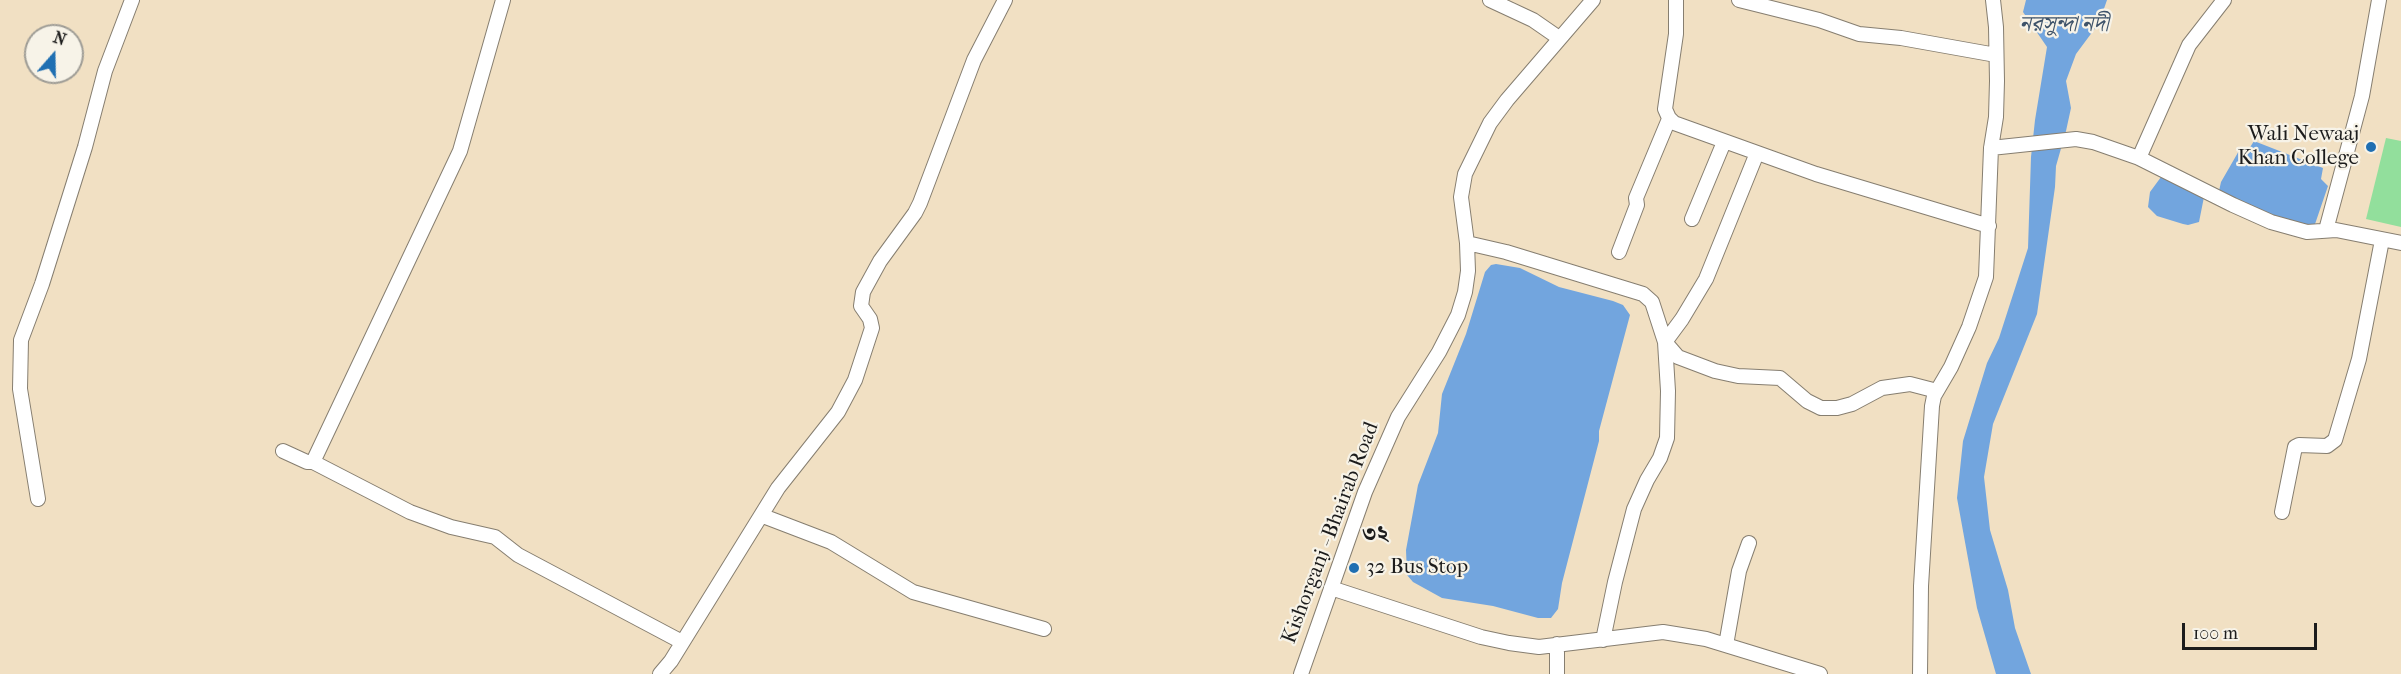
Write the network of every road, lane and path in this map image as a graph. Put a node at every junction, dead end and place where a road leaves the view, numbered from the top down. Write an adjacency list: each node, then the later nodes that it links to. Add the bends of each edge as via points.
1 (132, 0): 29 (street, via 105,71 85,147 21,340 20,389)
2 (503, 0): 28 (street, via 460,151)
3 (1005, 0): 31 (street, via 970,70 920,203 879,261 863,292 861,306 872,328 855,380 838,412 778,488)
4 (1490, 0): 11 (street, via 1527,17)
5 (1593, 0): 11 (street, Kishorganj - Bhairab Road)
6 (1676, 0): 13 (street, via 1676,34 1665,97)
7 (1739, 0): 12 (street, via 1859,34)
8 (1993, 0): 12 (street)
9 (2224, 0): 17 (street, via 2189,45)
10 (2379, 0): 20 (street, via 2362,96)
11 (1558, 38): 22 (street, Kishorganj - Bhairab Road, via 1501,107 1465,174 1461,197)
12 (1996, 55): 15 (street, via 1996,117)
13 (1669, 119): 14 (street); 24 (street)
14 (1724, 142): 16 (street); 18 (street)
15 (1991, 148): 17 (street, via 2076,139); 19 (street)
16 (1757, 153): 19 (street); 25 (street, via 1706,279)
17 (2139, 158): 20 (street, via 2271,222 2307,232)
18 (1692, 219)
19 (1989, 226): 26 (street, via 1986,277 1969,327)
20 (2326, 230): 21 (street)
21 (2382, 240): 23 (street); 30 (street, via 2359,359 2335,440 2327,446 2295,447)
22 (1467, 243): 25 (street, via 1643,294 1652,302); 33 (street, Kishorganj - Bhairab Road, via 1466,292 1458,315 1398,417 1365,492)
23 (2401, 243)
24 (1618, 252)
25 (1665, 342): 26 (street, via 1678,357 1716,371 1780,378 1821,408 1852,404 1882,388 1910,384); 35 (street, via 1667,438 1634,510)
26 (1937, 391): 43 (street, via 1932,406 1926,475)
27 (282, 451): 28 (street)
28 (314, 462): 36 (street, via 410,513 495,537 518,555)
29 (38, 499)
30 (2282, 512)
31 (763, 516): 34 (street, via 831,542 913,592); 36 (street)
32 (1749, 543): 38 (street, via 1739,571)
33 (1331, 588): 37 (street, via 1481,637 1539,647); 40 (street, Kishorganj - Bhairab Road)
34 (1044, 629)
35 (1603, 640): 37 (street); 38 (street, via 1663,632)
36 (682, 642): 39 (street)
37 (1557, 644): 41 (street)
38 (1726, 645): 42 (street)
39 (660, 674)
40 (1301, 674)
41 (1557, 674)
42 (1820, 674)
43 (1920, 674)

